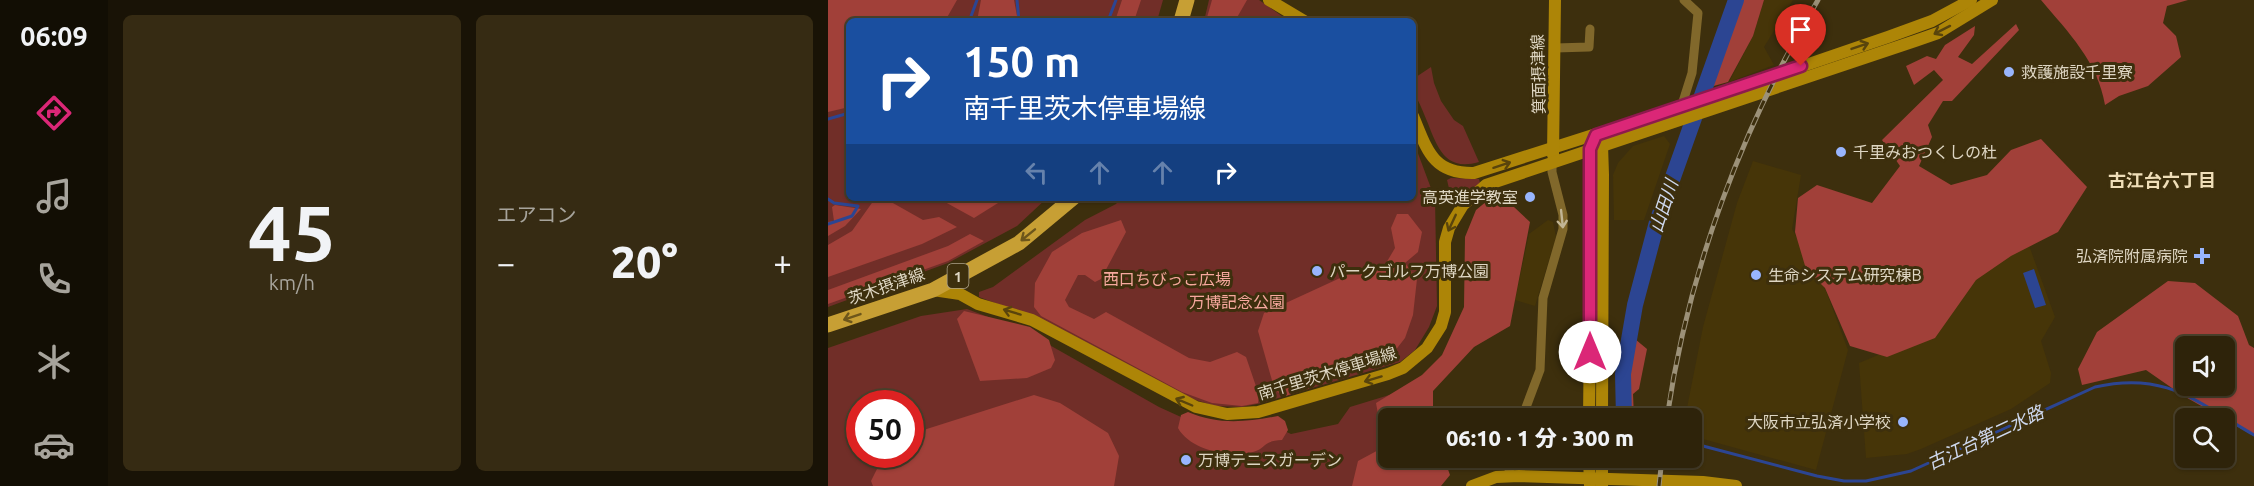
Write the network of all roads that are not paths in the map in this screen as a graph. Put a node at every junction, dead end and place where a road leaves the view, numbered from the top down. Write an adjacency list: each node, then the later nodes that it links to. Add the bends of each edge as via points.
1 (1187, 0): 7 (main road)
2 (1269, 0): 8 (main road)
3 (1555, 0): 10 (main road, 箕面摂津線)
4 (1684, 0): 11 (street, via 1698,13 1692,73 1684,91)
5 (1971, 0): 11 (main road, one-way to 5, via 1932,21)
6 (1992, 0): 12 (main road, one-way to 12, via 1930,36)
7 (1182, 18)
8 (1299, 18)
9 (1590, 29): 10 (street, via 1589,48)
10 (1555, 48): 15 (main road, 箕面摂津線)
11 (1684, 105): 12 (street); 14 (main road)
12 (1679, 120): 14 (main road)
13 (1416, 123): 15 (main road, one-way to 15, via 1429,154 1452,171 1474,173)
14 (1596, 143): 15 (main road); 16 (main road); 21 (main road); 22 (main road)
15 (1554, 147): 16 (main road, 箕面摂津線)
16 (1552, 162): 18 (main road, 南千里茨木停車場線, one-way to 18, via 1486,186 1454,217 1445,242 1445,312 1434,338 1416,359 1388,374 1258,412 1227,414 1196,407 1032,320 978,304 960,294); 20 (street, one-way to 20, via 1563,229 1543,298 1540,370)
17 (1069, 201): 18 (main road, 茨木摂津線 / 1, one-way to 18, via 1019,243)
18 (933, 290): 19 (main road, 茨木摂津線 / 1, one-way to 19)
19 (828, 325)
20 (1526, 408)
21 (1589, 408)
22 (1602, 408)
23 (1510, 468): 26 (street)
24 (1592, 468): 28 (main road)
25 (1600, 468): 28 (main road)
26 (1508, 476): 27 (main road); 30 (main road)
27 (1551, 482): 28 (main road)
28 (1596, 483): 29 (main road)
29 (1688, 484): 31 (main road)
30 (1472, 486)
31 (1736, 486)

